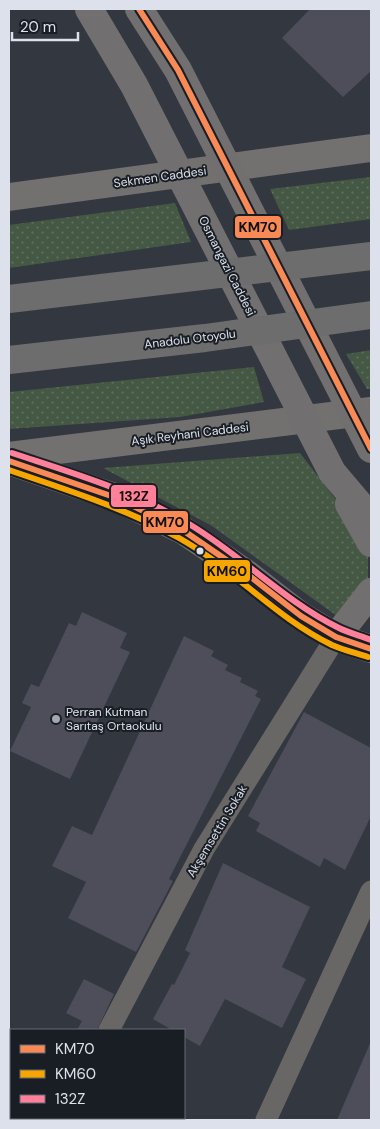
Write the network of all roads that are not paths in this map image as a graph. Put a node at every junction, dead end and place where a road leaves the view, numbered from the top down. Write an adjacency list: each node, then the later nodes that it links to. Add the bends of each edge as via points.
1 (89, 9): 13 (main road, Osmangazi Caddesi, via 134,85)
2 (140, 9): 10 (main road, via 178,70)
3 (371, 148): 4 (main road, Sekmen Caddesi)
4 (9, 197)
5 (371, 256): 6 (highway)
6 (9, 299)
7 (371, 315): 8 (highway, Anadolu Otoyolu)
8 (9, 360)
9 (371, 412): 11 (main road, Aşık Reyhani Caddesi)
10 (371, 449)
11 (9, 456)
12 (9, 461): 17 (main road, via 117,498 184,531 301,616)
13 (332, 472): 14 (main road, Osmangazi Caddesi); 15 (main road)
14 (371, 518)
15 (371, 543)
16 (371, 592): 17 (main road)
17 (336, 637): 18 (main road); 20 (street, Akşemsettin Sokak, via 204,849)
18 (371, 649)
19 (371, 892): 21 (street)
20 (110, 1029)
21 (266, 1120)

